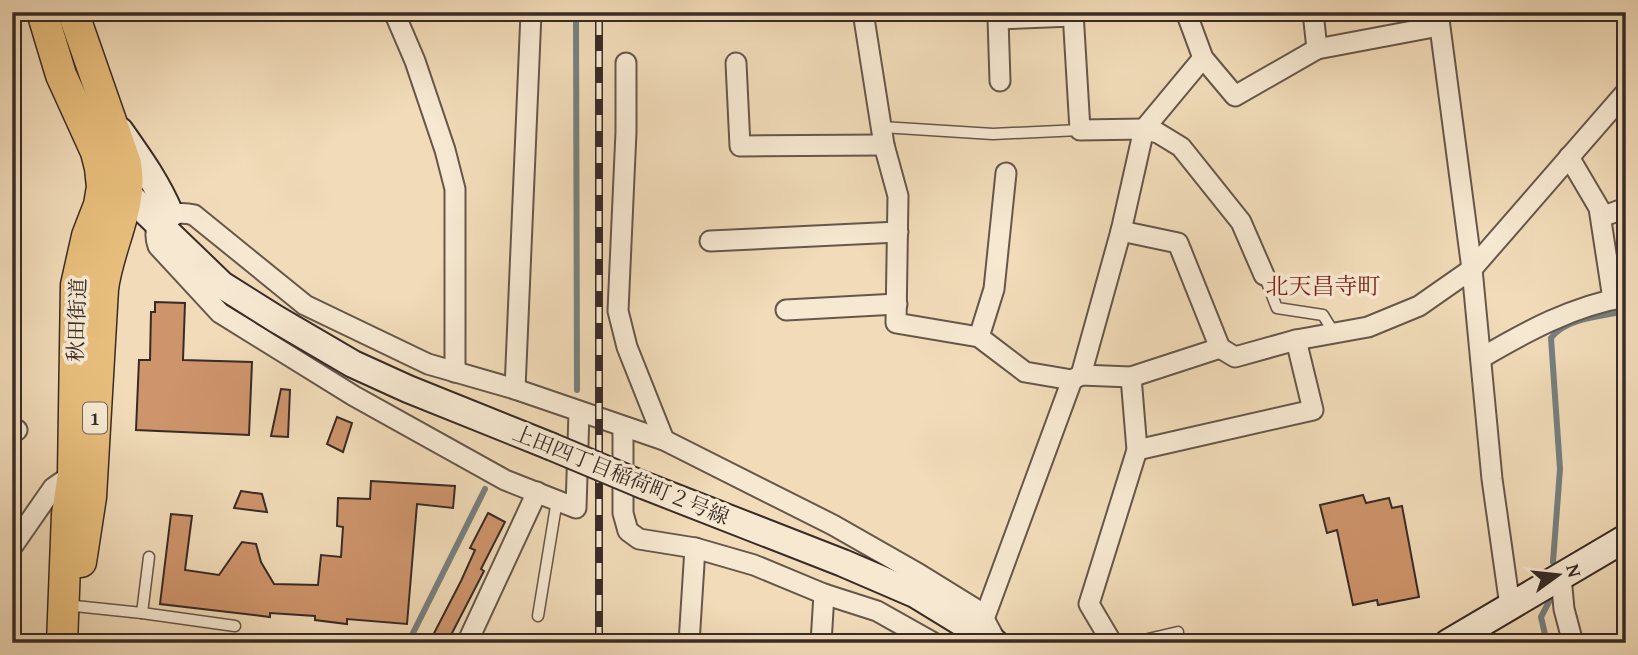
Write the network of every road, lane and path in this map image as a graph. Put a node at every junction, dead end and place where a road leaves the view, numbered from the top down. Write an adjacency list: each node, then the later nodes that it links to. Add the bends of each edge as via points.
1 (42, 12): 21 (main road, 秋田街道 / 1, via 61,75)
2 (73, 12): 17 (main road, 秋田街道 / 1)
3 (394, 12): 42 (street, via 415,61 455,189)
4 (529, 12): 45 (street)
5 (863, 12): 20 (street)
6 (1186, 12): 12 (street)
7 (1314, 12): 11 (street)
8 (1073, 14): 9 (street); 19 (street)
9 (998, 16): 15 (street)
10 (1438, 19): 11 (street); 32 (street)
11 (1317, 49): 12 (street, via 1235,96)
12 (1203, 58): 18 (street)
13 (626, 63): 48 (street, via 618,311)
14 (736, 63): 20 (street, via 740,146)
15 (1000, 81)
16 (1626, 92): 22 (street)
17 (110, 118): 24 (main road, 秋田街道 / 1, via 126,164); 27 (street, via 160,191)
18 (1144, 129): 19 (street); 29 (street); 33 (street, via 1181,147 1241,222)
19 (1080, 130): 20 (lane)
20 (883, 136): 30 (street, via 898,196)
21 (96, 152): 24 (street); 28 (main road, 秋田街道 / 1)
22 (1569, 157): 26 (street); 32 (street)
23 (1006, 173): 38 (street, via 994,289)
24 (128, 197): 27 (street, via 153,203); 28 (main road, 秋田街道 / 1)
25 (1626, 208): 26 (street)
26 (1601, 217): 34 (street)
27 (164, 219): 28 (street); 42 (street, via 181,212 194,215 304,305 428,364); 51 (street, via 154,236 158,246 220,313 354,397 505,480); 65 (street, 上田四丁目稲荷町２号線, bridge, via 222,285 353,364 843,563)
28 (104, 226): 50 (main road, 秋田街道 / 1, via 83,248 76,285); 59 (main road, 秋田街道 / 1, via 106,266 91,497)
29 (1121, 231): 40 (street, via 1178,243); 44 (street)
30 (898, 232): 31 (street); 35 (street)
31 (710, 241)
32 (1472, 269): 37 (street, via 1419,306 1368,327); 41 (street)
33 (1264, 275): 37 (lane, via 1278,308 1322,315)
34 (1619, 298): 41 (street, via 1550,320)
35 (897, 304): 36 (street); 38 (street, via 896,323)
36 (786, 310)
37 (1334, 333): 39 (street)
38 (979, 337): 44 (street, via 1025,372)
39 (1296, 340): 40 (street, via 1235,357); 49 (street, via 1313,410)
40 (1220, 348): 43 (street)
41 (1481, 358): 60 (street)
42 (455, 372): 45 (street)
43 (1131, 376): 44 (street); 49 (street)
44 (1077, 378): 65 (street)
45 (515, 389): 46 (street)
46 (579, 412): 47 (street); 52 (street, via 576,508)
47 (623, 427): 48 (street); 55 (street, via 623,513 628,531 639,539)
48 (664, 440): 65 (street, via 833,525 974,607)
49 (1137, 450): 73 (street, via 1088,604)
50 (72, 474): 54 (street, via 53,488); 67 (main road, 秋田街道 / 1)
51 (537, 492): 52 (street); 69 (street)
52 (556, 500): 62 (lane)
53 (1626, 538): 57 (street)
54 (12, 547)
55 (695, 548): 58 (street, via 754,565); 70 (street)
56 (149, 557): 61 (lane)
57 (1561, 576): 60 (street); 76 (street)
58 (824, 594): 66 (street, via 877,611); 71 (street)
59 (75, 606): 61 (lane); 68 (main road, 秋田街道 / 1)
60 (1510, 606): 75 (street)
61 (142, 613): 63 (lane)
62 (538, 616)
63 (235, 626)
64 (1178, 632): 74 (lane)
65 (992, 635)
66 (916, 638): 72 (street)
67 (62, 643)
68 (72, 643)
69 (467, 643)
70 (689, 643)
71 (821, 643)
72 (934, 643)
73 (1112, 643)
74 (1131, 643)
75 (1448, 643)
76 (1573, 643)

